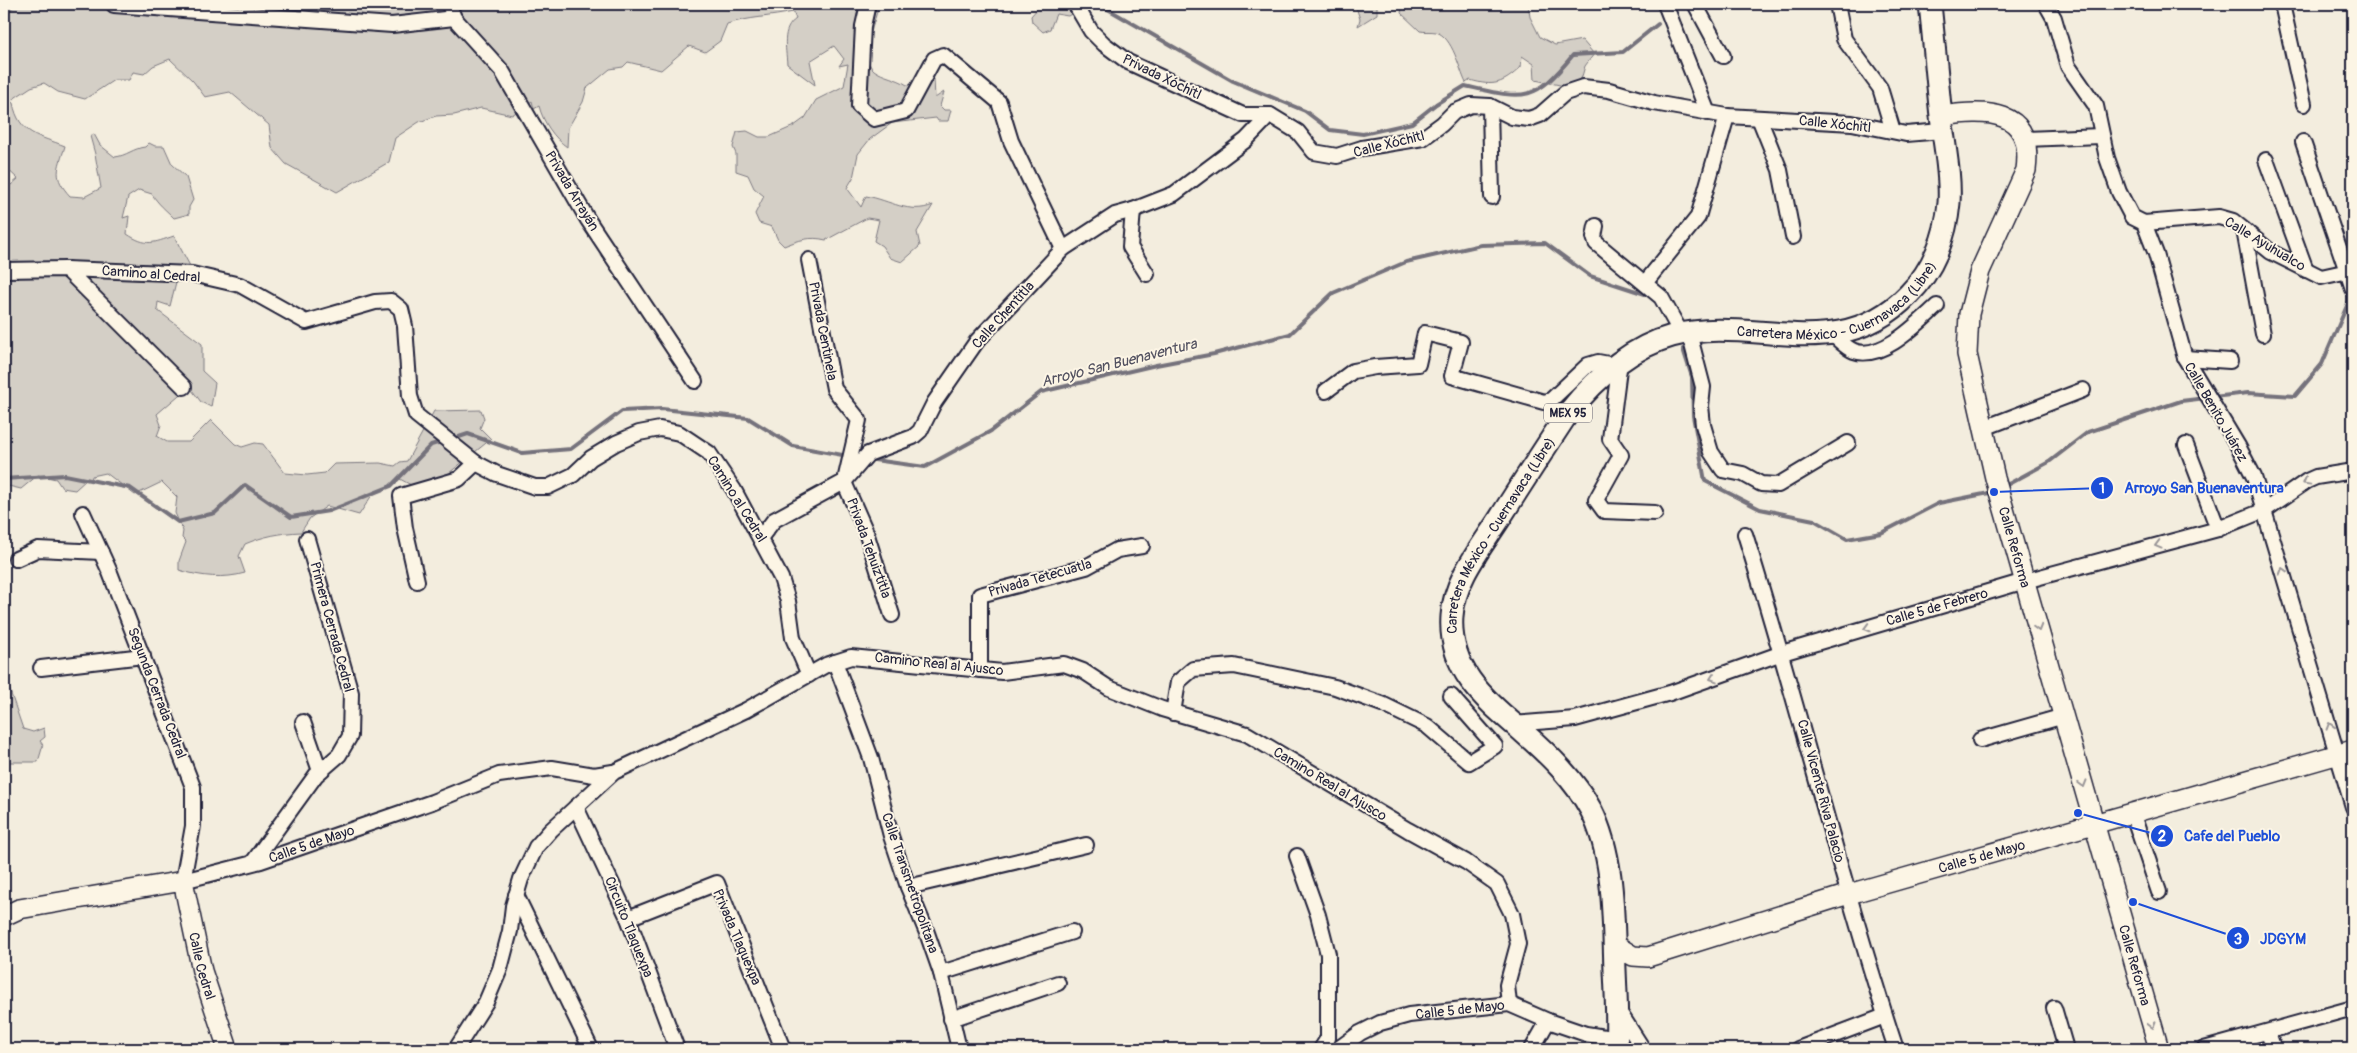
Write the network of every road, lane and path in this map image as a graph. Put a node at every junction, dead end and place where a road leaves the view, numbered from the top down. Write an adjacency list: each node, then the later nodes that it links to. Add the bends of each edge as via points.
1 (450, 4): 11 (street, Privada Arrayán)
2 (868, 4): 31 (street, via 863,26 859,106 874,119 906,111 934,59 943,55 999,102 1011,141)
3 (1075, 4): 16 (street, Privada Xóchitl, via 1091,31 1128,62 1243,115)
4 (1695, 4): 12 (street)
5 (1837, 4): 20 (street, via 1843,35 1880,88)
6 (1930, 4): 19 (main road, Carretera México - Cuernavaca (Libre) / MEX 95)
7 (2046, 4): 21 (street, Calle Benito Juárez, via 2054,18 2068,66 2096,106)
8 (2282, 4): 13 (street)
9 (114, 5): 11 (street, via 392,25)
10 (1668, 5): 15 (street)
11 (454, 18): 47 (street, Privada Arrayán, via 502,71 588,220)
12 (1723, 56)
13 (2304, 104)
14 (1490, 106): 15 (street, Calle Xóchitl, via 1512,117 1529,119 1565,93 1583,87 1610,90 1654,103); 16 (street, Calle Xóchitl, via 1471,105 1454,112 1423,138 1362,148 1337,156 1314,152 1298,132); 25 (street)
15 (1708, 113): 17 (street, Calle Xóchitl)
16 (1270, 115): 26 (street, Calle Chentitla, via 1246,140 1174,194)
17 (1727, 116): 18 (street, Calle Xóchitl); 38 (street, via 1698,216)
18 (1759, 118): 20 (street, Calle Xóchitl, via 1852,123); 30 (street, via 1777,161)
19 (1942, 123): 20 (street, Calle Xóchitl, via 1906,134); 22 (street, Calle Reforma, via 1987,112 2003,115 2015,123); 42 (main road, Carretera México - Cuernavaca (Libre) / MEX 95, via 1949,200 1942,240 1928,269 1912,292 1889,312 1857,328)
20 (1893, 131)
21 (2101, 136): 22 (street); 27 (street, Calle Benito Juárez, via 2119,192 2132,217)
22 (2024, 139): 51 (street, Calle Reforma, via 2028,155 2026,170 1980,271 1969,314 1967,354)
23 (2303, 142): 36 (street)
24 (2266, 160): 35 (street)
25 (1492, 198)
26 (1133, 210): 31 (street, Calle Chentitla, via 1115,215); 37 (street, via 1130,247)
27 (2144, 223): 29 (street, Calle Ayuhualco, via 2219,217 2233,221); 44 (street, Calle Benito Juárez)
28 (1596, 226): 38 (street, via 1596,243)
29 (2244, 230): 35 (street, Calle Ayuhualco, via 2271,252); 43 (street)
30 (1793, 237)
31 (1063, 249): 54 (street, Calle Chentitla, via 977,341 934,403 920,431 913,437)
32 (809, 260): 54 (street, Privada Centinela, via 834,389 859,420)
33 (66, 269): 34 (street, Camino al Cedral); 48 (street); 55 (street, Camino al Cedral, via 192,274 230,283 262,296 306,322 376,302 391,302 401,309 405,326 411,404 416,415)
34 (4, 270)
35 (2306, 270): 36 (street, Calle Ayuhualco, via 2321,278)
36 (2350, 272): 39 (street)
37 (1146, 274)
38 (1645, 283): 41 (street, via 1665,303)
39 (2353, 289)
40 (1937, 306): 42 (street, via 1906,333 1874,353 1854,351)
41 (1685, 334): 42 (main road, Carretera México - Cuernavaca (Libre) / MEX 95, via 1708,331); 46 (main road, Carretera México - Cuernavaca (Libre) / MEX 95, via 1649,345); 52 (street, via 1703,387 1700,406 1703,425 1711,452 1723,470 1743,474 1761,484 1778,485)
42 (1832, 334)
43 (2263, 334)
44 (2185, 358): 45 (street); 58 (street, Calle Benito Juárez, via 2238,446 2254,477)
45 (2230, 361)
46 (1617, 363): 50 (street, via 1588,365 1551,400 1544,402 1452,376 1461,342 1425,333 1418,364 1353,371); 59 (street, via 1610,439 1621,455 1596,500 1604,511); 81 (main road, Carretera México - Cuernavaca (Libre) / MEX 95, via 1582,395 1568,413 1468,569 1455,600 1453,632 1459,661 1475,688)
47 (695, 381)
48 (184, 388)
49 (2083, 390): 51 (street)
50 (1326, 391)
51 (1984, 428): 69 (street, Calle Reforma)
52 (1848, 443)
53 (2186, 444): 61 (street)
54 (857, 457): 57 (street, Privada Centinela)
55 (476, 463): 63 (street, Camino al Cedral, via 496,474 535,487 548,487 573,475 591,458 639,433 660,429 679,433 709,453); 68 (street, via 459,479 402,496 405,528)
56 (2353, 471): 58 (street, Calle 5 de Febrero, one-way to 58, via 2316,477)
57 (844, 482): 63 (street, via 774,520); 70 (street, Privada Tehuiztitla, via 866,532)
58 (2265, 510): 61 (street, Calle 5 de Febrero); 83 (street, Calle Benito Juárez, one-way to 58)
59 (1655, 512)
60 (83, 513): 66 (street, Segunda Cerrada Cedral)
61 (2218, 529): 69 (street, Calle 5 de Febrero, one-way to 69)
62 (1745, 534): 71 (street, Calle Vicente Riva Palacio)
63 (761, 537): 76 (street, Camino al Cedral, via 781,578 793,638)
64 (307, 540): 84 (street, Primera Cerrada Cedral, via 351,694 350,736 339,755)
65 (1142, 546): 75 (street, Privada Tetecuatla, via 1117,550 1086,567 980,595)
66 (101, 552): 67 (street, via 38,549); 72 (street, Segunda Cerrada Cedral)
67 (16, 559)
68 (417, 581)
69 (2025, 581): 71 (street, Calle 5 de Febrero, one-way to 71); 79 (street, Calle Reforma, one-way to 79)
70 (892, 615)
71 (1782, 653): 81 (street, Calle 5 de Febrero, one-way to 81, via 1670,693 1575,719); 96 (street, Calle Vicente Riva Palacio)
72 (143, 656): 74 (street); 93 (street, Segunda Cerrada Cedral, via 193,787 192,826)
73 (835, 662): 75 (street, Camino Real al Ajusco, via 851,656); 76 (street, Camino Real al Ajusco); 94 (street, Calle Transmetropolitana, via 871,758)
74 (41, 668)
75 (980, 670): 78 (street, Camino Real al Ajusco, via 1002,672 1064,664 1083,671 1109,688)
76 (809, 675): 85 (street, Camino Real al Ajusco, via 746,710)
77 (1451, 696): 78 (street, via 1495,746 1470,762 1426,726 1382,704 1335,687 1234,666 1192,669 1178,682)
78 (1173, 712): 104 (street, Camino Real al Ajusco, via 1247,734 1466,862 1496,884 1512,914 1518,944 1507,985)
79 (2064, 716): 82 (street); 89 (street, Calle Reforma, one-way to 89)
80 (304, 722): 84 (street)
81 (1512, 724): 101 (main road, Carretera México - Cuernavaca (Libre) / MEX 95, via 1553,760 1591,810 1604,844 1608,866)
82 (1980, 740)
83 (2346, 752): 87 (street, Calle Benito Juárez); 88 (street, Calle 5 de Mayo)
84 (320, 771): 92 (street, Primera Cerrada Cedral)
85 (614, 772): 86 (street, Camino Real al Ajusco); 92 (street, Calle 5 de Mayo, via 594,775 552,768 499,775 432,802)
86 (576, 807): 97 (street, Camino Real al Ajusco, via 536,847); 99 (street, Circuito Tlaquexpa)
87 (2353, 807)
88 (2132, 812): 89 (street, Calle 5 de Mayo); 95 (street)
89 (2095, 823): 96 (street, Calle 5 de Mayo); 126 (street, Calle Reforma, one-way to 126)
90 (1086, 845): 94 (street)
91 (1297, 856): 119 (street, via 1328,954 1328,1038)
92 (254, 862): 93 (street, Calle 5 de Mayo)
93 (183, 881): 98 (street, Calle 5 de Mayo, via 19,909); 113 (street, Calle Cedral, via 202,971)
94 (908, 887): 102 (street, Calle Transmetropolitana)
95 (2159, 892)
96 (1849, 894): 101 (street, Calle 5 de Mayo, via 1648,957 1633,956); 108 (street, Calle Vicente Riva Palacio)
97 (516, 895): 114 (street, Camino Real al Ajusco, via 500,969 486,1002); 115 (street)
98 (4, 916)
99 (628, 918): 116 (street, Circuito Tlaquexpa); 117 (street, Privada Tlaquexpa, via 717,883)
100 (1072, 932): 102 (street)
101 (1614, 944): 105 (main road, Carretera México - Cuernavaca (Libre) / MEX 95)
102 (941, 973): 109 (street, Calle Transmetropolitana)
103 (1058, 984): 109 (street)
104 (1509, 1004): 110 (street, Calle 5 de Mayo); 120 (street, Calle 5 de Mayo, via 1409,1015 1380,1023)
105 (1616, 1008): 112 (main road, Carretera México - Cuernavaca (Libre) / MEX 95); 122 (street)
106 (2054, 1008): 125 (street)
107 (2353, 1008): 111 (street)
108 (1885, 1016): 123 (street); 124 (street, Calle Vicente Riva Palacio)
109 (951, 1019): 118 (street, Calle Transmetropolitana)
110 (1548, 1021): 112 (street, Calle 5 de Mayo); 121 (street)
111 (2268, 1032): 127 (street); 128 (street)
112 (1616, 1044)
113 (228, 1049)
114 (456, 1049)
115 (591, 1049)
116 (677, 1049)
117 (783, 1049)
118 (959, 1049)
119 (1321, 1049)
120 (1338, 1049)
121 (1532, 1049)
122 (1643, 1049)
123 (1798, 1049)
124 (1896, 1049)
125 (2066, 1049)
126 (2159, 1049)
127 (2204, 1049)
128 (2274, 1049)

